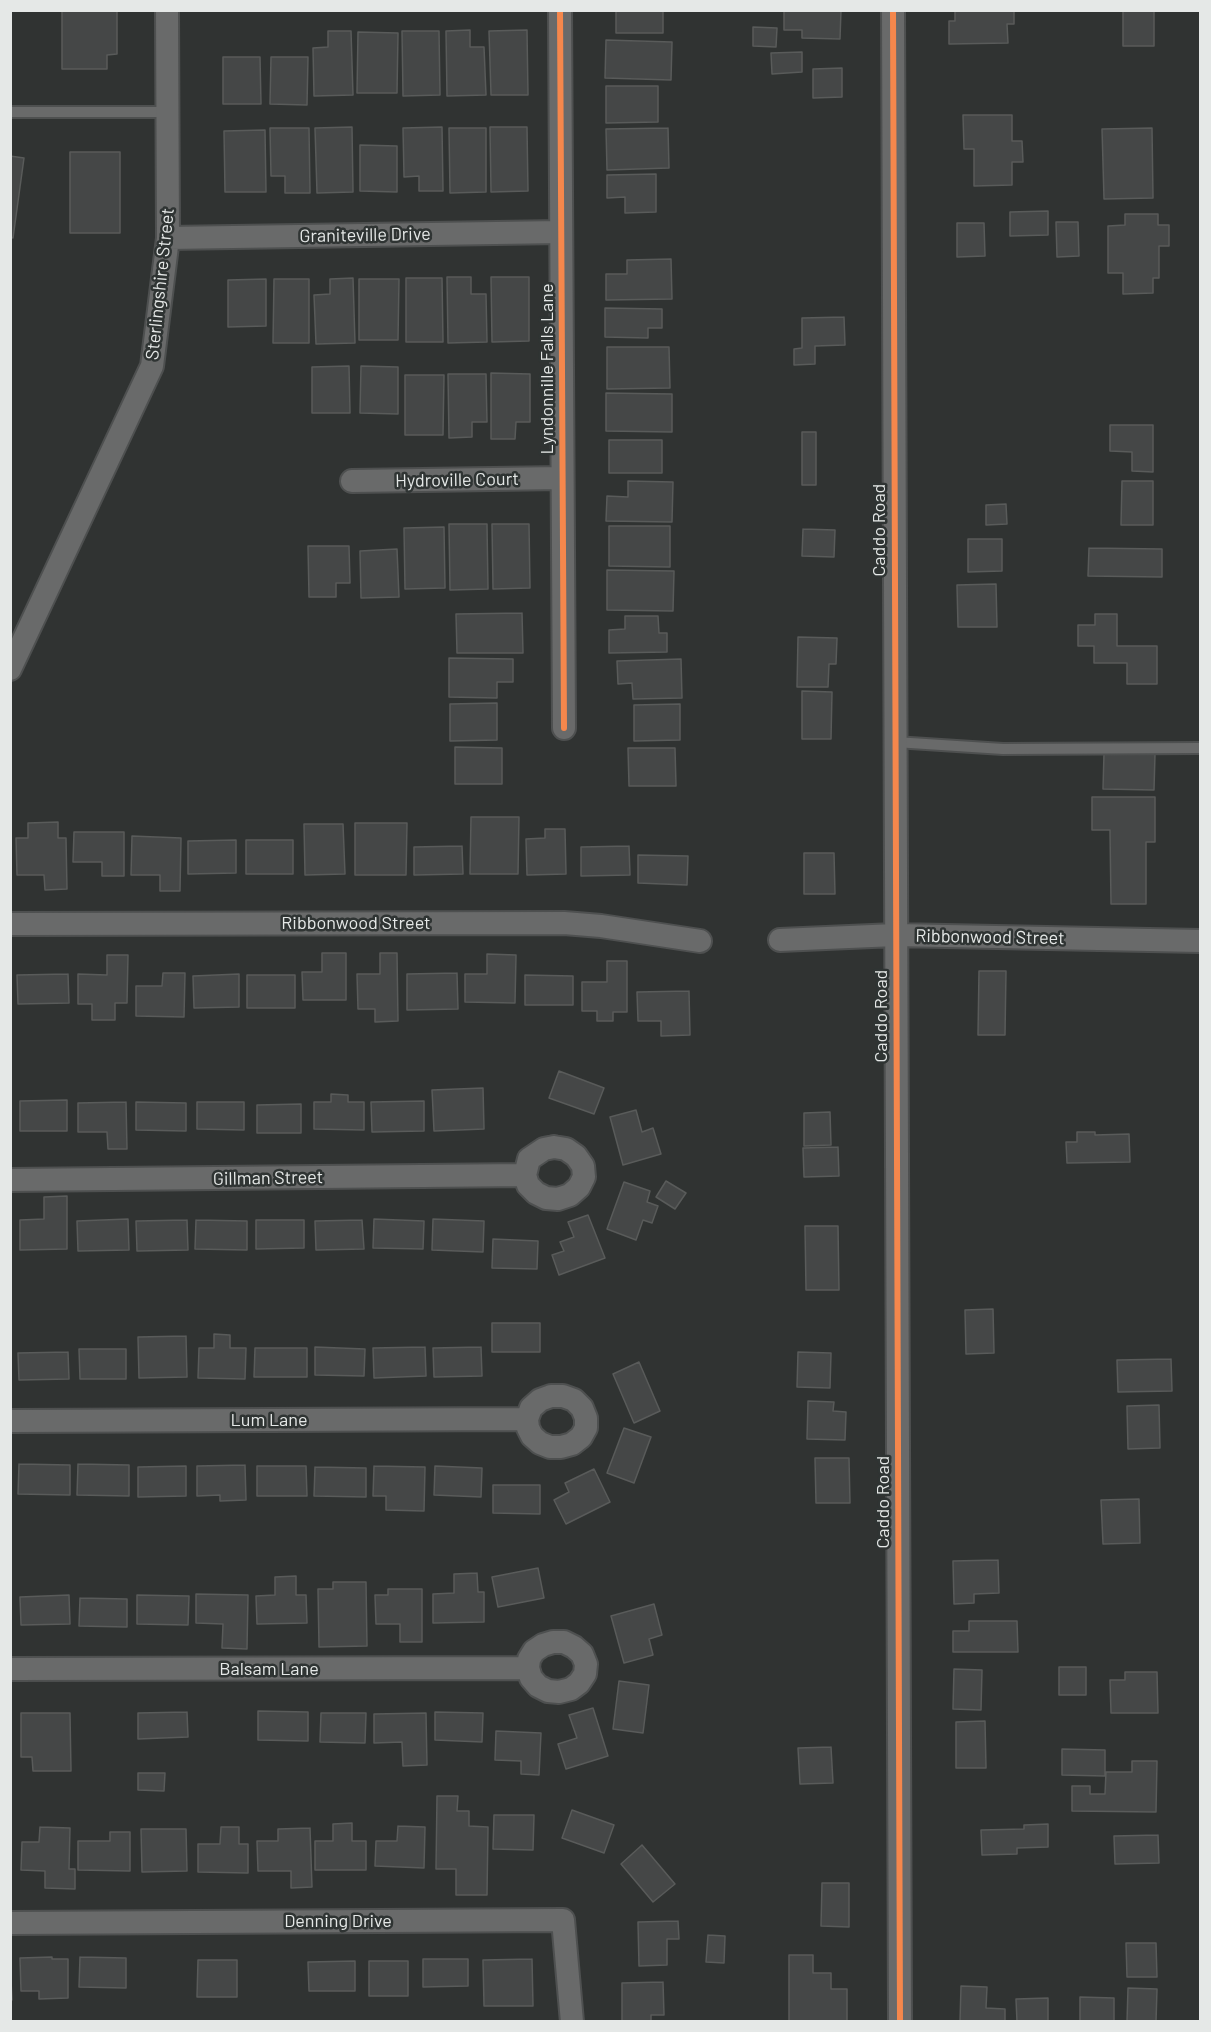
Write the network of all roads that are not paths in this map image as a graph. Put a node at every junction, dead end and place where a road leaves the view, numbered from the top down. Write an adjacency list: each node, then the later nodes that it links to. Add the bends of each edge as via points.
1 (167, 10): 5 (street, Sterlingshire Street)
2 (560, 10): 6 (street, Lyndonnille Falls Lane)
3 (893, 10): 12 (street, Caddo Road)
4 (10, 112): 5 (lane)
5 (168, 112): 7 (street, Sterlingshire Street)
6 (561, 232): 7 (street, Graniteville Drive); 8 (street, Lyndonnille Falls Lane)
7 (168, 238): 10 (street, Sterlingshire Street, via 152,366)
8 (562, 478): 9 (street, Hydroville Court); 11 (street, Lyndonnille Falls Lane)
9 (352, 482)
10 (10, 669)
11 (564, 728)
12 (895, 742): 13 (lane, via 1003,749); 15 (street, Caddo Road)
13 (1200, 748)
14 (10, 924): 17 (street, Ribbonwood Street, via 564,923)
15 (895, 936): 16 (street, Ribbonwood Street); 18 (street, Ribbonwood Street); 27 (street, Caddo Road)
16 (780, 940)
17 (700, 941)
18 (1200, 941)
19 (525, 1175): 20 (street, Gillman Street)
20 (10, 1180)
21 (527, 1419): 22 (street, Lum Lane)
22 (10, 1421)
23 (528, 1668): 24 (street, Balsam Lane)
24 (10, 1669)
25 (10, 1923): 26 (street, Denning Drive, via 563,1920)
26 (572, 2022)
27 (900, 2022)

